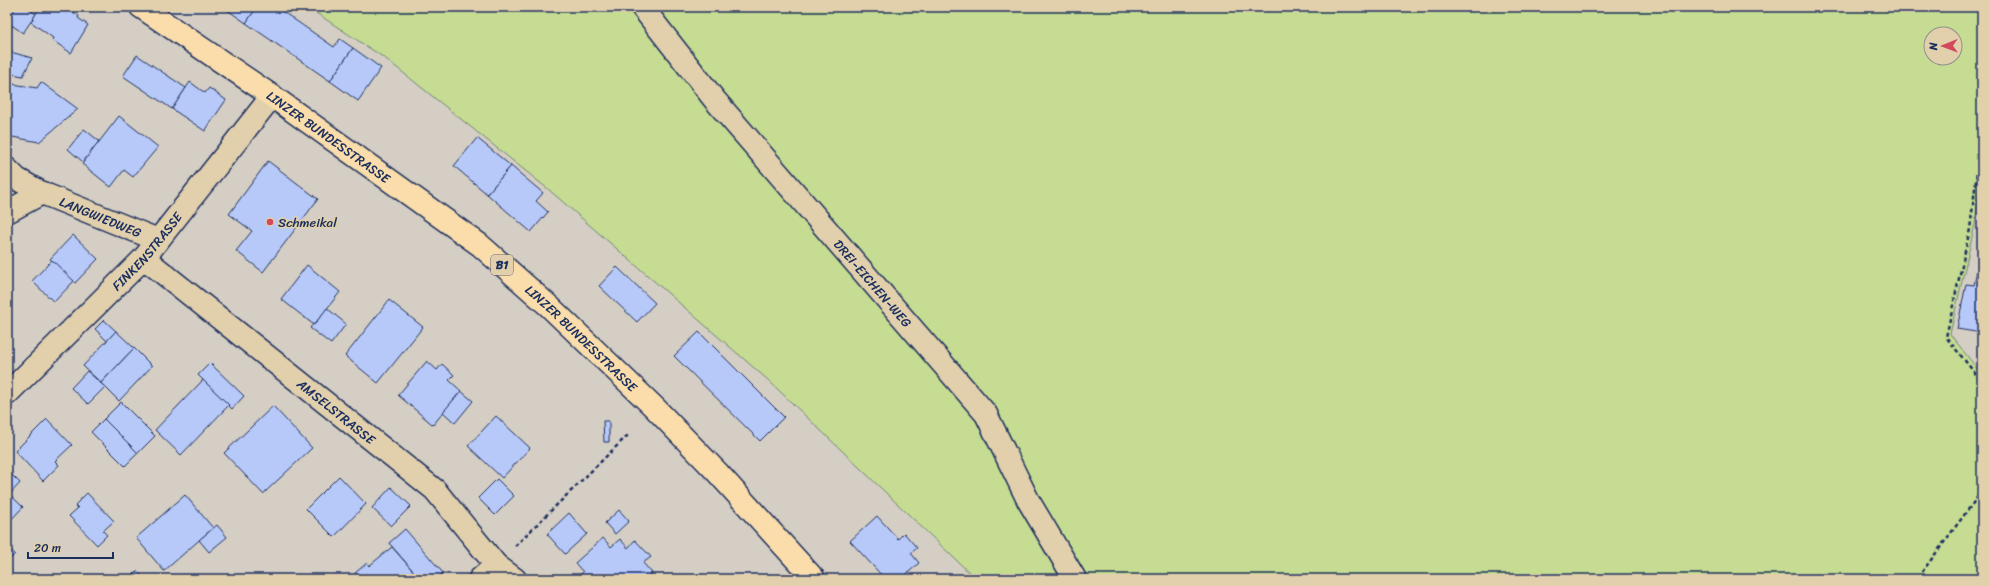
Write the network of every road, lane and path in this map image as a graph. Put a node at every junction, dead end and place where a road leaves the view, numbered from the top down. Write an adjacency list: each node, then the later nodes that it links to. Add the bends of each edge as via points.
1 (141, 7): 3 (main road, LINZER BUNDESSTRASSE / B1)
2 (642, 7): 18 (street, DREI-EICHEN-WEG, via 714,99 986,414 1028,500)
3 (272, 96): 8 (street, FINKENSTRASSE); 17 (main road, LINZER BUNDESSTRASSE / B1, via 480,245 544,302 655,408)
4 (1982, 132): 10 (path, via 1970,229 1946,337)
5 (7, 169): 6 (street, LANGWIEDWEG)
6 (42, 193): 7 (street, LANGWIEDWEG); 8 (street, LANGWIEDWEG)
7 (7, 212)
8 (158, 240): 9 (street, FINKENSTRASSE)
9 (144, 258): 11 (street, FINKENSTRASSE); 14 (street, AMSELSTRASSE, via 435,490)
10 (1982, 382)
11 (7, 394)
12 (629, 434): 14 (path)
13 (1982, 491): 19 (path, via 1922,572)
14 (496, 565): 15 (street); 16 (street, AMSELSTRASSE)
15 (480, 579)
16 (515, 579)
17 (814, 579)
18 (1075, 579)
19 (1920, 579)

